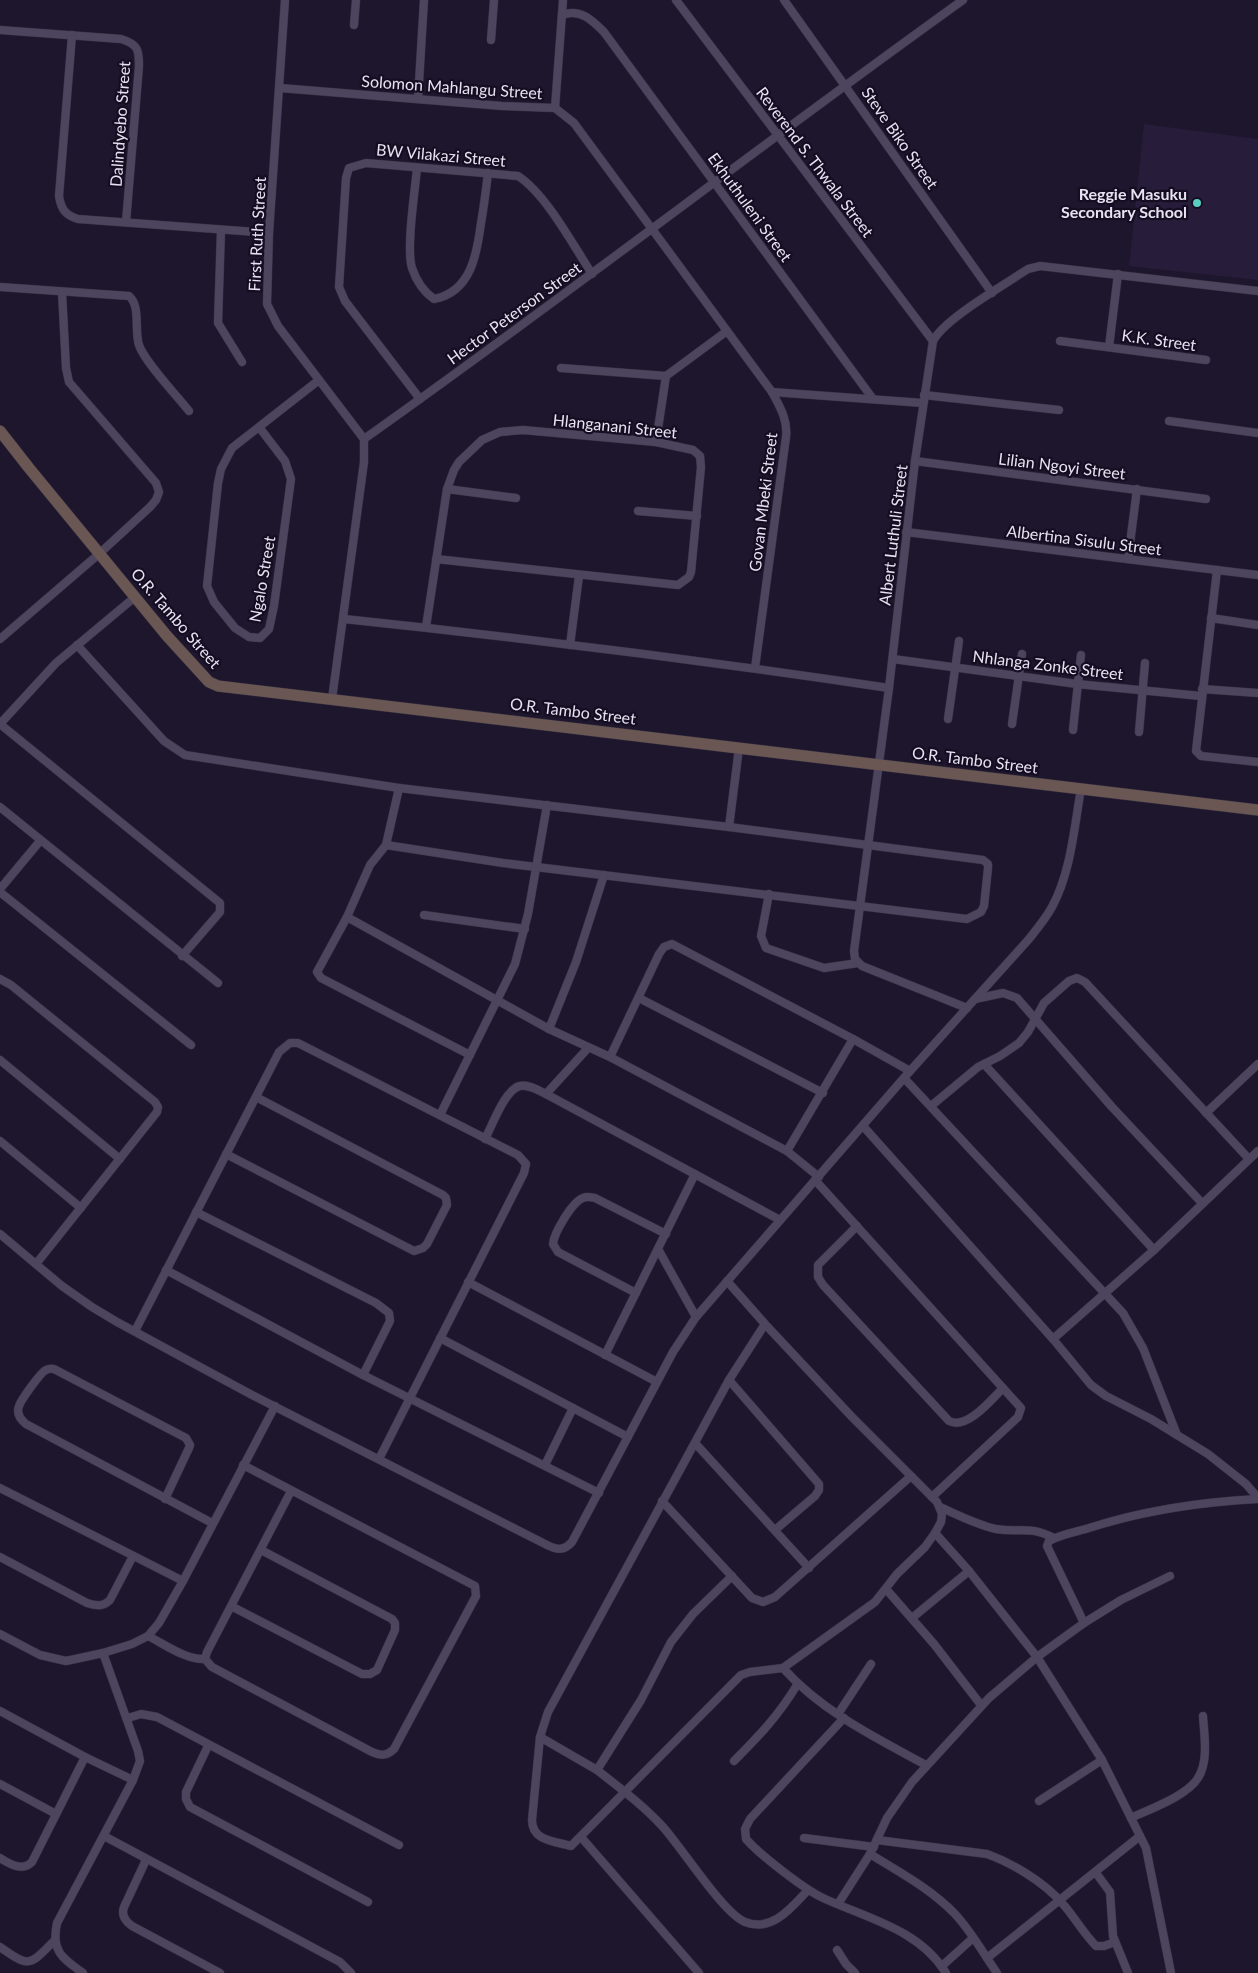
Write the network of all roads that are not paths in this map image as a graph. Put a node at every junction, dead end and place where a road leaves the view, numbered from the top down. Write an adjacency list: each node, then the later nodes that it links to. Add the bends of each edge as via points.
1 (285, 0): 15 (street, First Ruth Street)
2 (356, 0): 10 (street)
3 (424, 0): 16 (street)
4 (494, 0): 13 (street)
5 (563, 0): 9 (street)
6 (676, 0): 18 (street, Reverend S. Thwala Street)
7 (784, 0): 14 (street, Steve Biko Street)
8 (963, 0): 14 (street, Hector Peterson Street)
9 (562, 15): 17 (street); 21 (street, Ekhuthuleni Street, via 585,15 604,32)
10 (354, 25)
11 (0, 30): 12 (street, Dalindyebo Street)
12 (72, 35): 22 (street, via 59,196 61,207 69,216 78,219); 22 (street, Dalindyebo Street, via 130,42 139,53)
13 (491, 40)
14 (846, 85): 18 (street, Hector Peterson Street); 31 (street, Steve Biko Street)
15 (280, 88): 16 (street, Solomon Mahlangu Street); 25 (street, First Ruth Street)
16 (418, 99): 17 (street, Solomon Mahlangu Street)
17 (555, 108): 24 (street, Solomon Mahlangu Street, via 574,123)
18 (778, 135): 21 (street, Hector Peterson Street); 33 (street, Reverend S. Thwala Street)
19 (417, 168): 20 (street, BW Vilakazi Street); 20 (street, via 410,252 412,268 427,294 434,299 457,288 472,267); 43 (street, BW Vilakazi Street, via 366,163 354,165 347,171 339,287 345,301)
20 (488, 173): 26 (street, BW Vilakazi Street, via 518,176 527,182)
21 (716, 183): 24 (street, Hector Peterson Street); 44 (street, Ekhuthuleni Street)
22 (126, 222): 23 (street)
23 (220, 230): 25 (street); 37 (street, via 218,323)
24 (652, 230): 26 (street, Hector Peterson Street); 32 (street, Govan Mbeki Street)
25 (270, 233): 40 (street, First Ruth Street, via 268,304 278,326)
26 (592, 274): 43 (street, Hector Peterson Street)
27 (1118, 274): 29 (street); 31 (street, via 1040,266 1028,269); 35 (street, K.K. Street)
28 (0, 287): 30 (street)
29 (1258, 291)
30 (62, 292): 47 (street, via 124,295 132,299 140,348); 62 (street, via 66,368 70,382 156,483 159,492 150,507)
31 (992, 293): 33 (street, via 941,329)
32 (727, 330): 39 (street); 41 (street, Govan Mbeki Street)
33 (932, 341): 42 (street, Albert Luthuli Street)
34 (1060, 341): 35 (street, K.K. Street)
35 (1109, 347): 36 (street, K.K. Street)
36 (1206, 360)
37 (242, 362)
38 (561, 368): 39 (street)
39 (666, 376): 53 (street)
40 (319, 380): 49 (street, Ngalo Street); 52 (street, First Ruth Street)
41 (772, 392): 44 (street); 81 (street, Govan Mbeki Street, via 784,414 787,432)
42 (924, 395): 45 (street, Albert Luthuli Street); 46 (street)
43 (420, 399): 52 (street, Hector Peterson Street)
44 (873, 399): 45 (street)
45 (923, 403): 54 (street, Albert Luthuli Street)
46 (1059, 410)
47 (189, 411)
48 (1169, 421): 51 (street)
49 (259, 427): 49 (street, Ngalo Street, via 232,448 221,469 207,586 214,602 235,628 249,637 260,638 269,629 274,606 291,479 285,460)
50 (0, 431): 62 (street, O.R. Tambo Street)
51 (1258, 433)
52 (364, 439): 70 (street, via 364,462)
53 (656, 442): 55 (street, Hlanganani Street, via 523,430 500,432 482,440 465,454); 60 (street, Hlanganani Street, via 693,450 700,456)
54 (915, 461): 56 (street, Lilian Ngoyi Street); 61 (street, Albert Luthuli Street)
55 (447, 488): 57 (street); 63 (street, Hlanganani Street)
56 (1137, 489): 58 (street, Lilian Ngoyi Street); 64 (street)
57 (516, 498)
58 (1206, 499)
59 (638, 511): 60 (street)
60 (697, 516): 67 (street, Hlanganani Street, via 691,572 682,584)
61 (906, 532): 64 (street, Albertina Sisulu Street); 79 (street, Albert Luthuli Street)
62 (100, 553): 68 (street, O.R. Tambo Street); 73 (street)
63 (436, 559): 67 (street, Hlanganani Street); 72 (street, Hlanganani Street)
64 (1128, 559): 65 (street, Albertina Sisulu Street)
65 (1216, 570): 66 (street, Albertina Sisulu Street); 69 (street)
66 (1258, 575)
67 (579, 576): 76 (street)
68 (136, 597): 75 (street); 89 (street, O.R. Tambo Street, via 209,682 218,686)
69 (1211, 618): 71 (street); 87 (street)
70 (344, 619): 72 (street); 89 (street)
71 (1258, 624)
72 (426, 627): 76 (street)
73 (0, 639)
74 (959, 641): 82 (street)
75 (77, 645): 91 (street, via 46,672); 98 (street, via 157,734 185,755)
76 (570, 645): 81 (street)
77 (1022, 654): 83 (street)
78 (1081, 655): 84 (street)
79 (892, 659): 82 (street, Nhlanga Zonke Street); 85 (street, Albert Luthuli Street)
80 (1145, 662): 86 (street)
81 (756, 668): 85 (street)
82 (955, 668): 83 (street, Nhlanga Zonke Street); 90 (street)
83 (1020, 676): 84 (street, Nhlanga Zonke Street); 92 (street)
84 (1077, 684): 86 (street, Nhlanga Zonke Street); 93 (street)
85 (889, 688): 97 (street, Albert Luthuli Street)
86 (1142, 690): 87 (street, Nhlanga Zonke Street); 94 (street)
87 (1202, 692): 88 (street, Nhlanga Zonke Street); 96 (street, via 1196,753)
88 (1258, 693)
89 (332, 699): 95 (street, O.R. Tambo Street)
90 (948, 719)
91 (0, 724): 115 (street, via 220,902 220,912)
92 (1012, 724)
93 (1072, 730)
94 (1139, 732)
95 (739, 748): 97 (street, O.R. Tambo Street); 103 (street)
96 (1258, 762)
97 (879, 765): 99 (street, O.R. Tambo Street); 105 (street, Albert Luthuli Street)
98 (399, 788): 100 (street); 106 (street)
99 (1080, 789): 102 (street, O.R. Tambo Street); 121 (street, via 1064,878 1052,908 1030,939)
100 (547, 805): 103 (street); 107 (street)
101 (0, 808): 104 (street)
102 (1258, 810)
103 (729, 826): 105 (street)
104 (40, 841): 109 (street); 115 (street)
105 (868, 844): 111 (street, Albert Luthuli Street); 111 (street, via 983,860 988,864 984,906 981,912 967,919)
106 (386, 845): 107 (street); 113 (street, via 370,866)
107 (536, 867): 108 (street); 114 (street)
108 (604, 875): 110 (street); 124 (street, via 576,962)
109 (0, 891): 126 (street)
110 (769, 894): 111 (street); 116 (street, via 761,936 766,948 824,968)
111 (859, 905): 116 (street, Albert Luthuli Street, via 854,951)
112 (424, 915): 114 (street)
113 (347, 917): 120 (street); 128 (street, via 318,967 319,976)
114 (525, 929): 120 (street, via 515,964)
115 (182, 956): 118 (street)
116 (858, 963): 122 (street)
117 (0, 979): 147 (street, via 158,1105 157,1112)
118 (218, 983)
119 (638, 998): 125 (street, via 662,950 672,944); 129 (street); 135 (street)
120 (498, 1000): 124 (street); 128 (street)
121 (974, 1000): 122 (street); 123 (street, via 1008,993 1017,998)
122 (967, 1008): 133 (street)
123 (1034, 1020): 131 (street, via 1019,1043); 139 (street, via 1044,1003 1064,984 1081,979); 151 (street)
124 (549, 1028): 127 (street)
125 (853, 1039): 133 (street); 135 (street)
126 (191, 1046)
127 (588, 1048): 129 (street); 136 (street)
128 (470, 1055): 140 (street)
129 (610, 1057): 145 (street)
130 (0, 1060): 147 (street)
131 (984, 1064): 138 (street); 159 (street)
132 (1258, 1064): 139 (street)
133 (910, 1071): 134 (street)
134 (904, 1078): 138 (street); 141 (street)
135 (823, 1093): 145 (street)
136 (546, 1094): 142 (street, via 524,1086 511,1090); 149 (street)
137 (256, 1096): 140 (street, via 282,1048 294,1042); 146 (street); 146 (street, via 443,1195 447,1205 424,1248 414,1251)
138 (931, 1106): 165 (street)
139 (1206, 1113): 148 (street)
140 (440, 1116): 142 (street)
141 (863, 1126): 150 (street); 170 (street)
142 (486, 1139): 163 (street, via 518,1155 526,1168)
143 (0, 1141): 152 (street)
144 (1258, 1150): 148 (street)
145 (787, 1151): 150 (street)
146 (226, 1154): 153 (street)
147 (120, 1159): 152 (street)
148 (1249, 1159): 151 (street)
149 (696, 1174): 154 (street); 157 (street)
150 (817, 1179): 154 (street); 155 (street)
151 (1202, 1203): 159 (street)
152 (81, 1208): 160 (street)
153 (196, 1212): 161 (street); 172 (street, via 387,1310 390,1320)
154 (780, 1220): 162 (street)
155 (857, 1226): 175 (street); 175 (street, via 818,1266 817,1273 823,1285 949,1421 957,1424 966,1421)
156 (0, 1234): 160 (street)
157 (666, 1234): 158 (street); 164 (street, via 587,1197 574,1203 557,1232 553,1244 558,1252)
158 (658, 1249): 164 (street); 166 (street)
159 (1154, 1250): 165 (street)
160 (36, 1264): 168 (street, via 92,1307)
161 (166, 1270): 168 (street); 172 (street)
162 (727, 1281): 166 (street); 167 (street)
163 (468, 1282): 169 (street); 171 (street)
164 (636, 1293): 171 (street)
165 (1106, 1294): 170 (street); 179 (street, via 1123,1313 1144,1348)
166 (696, 1316): 174 (street)
167 (764, 1324): 173 (street); 185 (street)
168 (135, 1331): 177 (street)
169 (440, 1338): 176 (street); 178 (street)
170 (1053, 1339): 179 (street, via 1097,1390)
171 (605, 1355): 174 (street)
172 (363, 1375): 176 (street)
173 (728, 1380): 181 (street); 195 (street, via 819,1486 815,1496)
174 (657, 1382): 180 (street)
175 (1003, 1388): 189 (street, via 1020,1406 1020,1414)
176 (409, 1398): 182 (street); 183 (street)
177 (275, 1406): 182 (street); 184 (street)
178 (573, 1408): 180 (street); 183 (street)
179 (1177, 1435): 190 (street, via 1229,1469)
180 (628, 1437): 188 (street)
181 (695, 1443): 192 (street); 195 (street)
182 (379, 1459): 188 (street, via 557,1549 572,1542)
183 (545, 1464): 188 (street)
184 (243, 1465): 187 (street); 194 (street)
185 (911, 1476): 189 (street); 201 (street)
186 (0, 1488): 199 (street)
187 (291, 1491): 198 (street); 214 (street, via 472,1584 477,1589 476,1596 394,1749 385,1755 372,1752 220,1672)
188 (599, 1493)
189 (932, 1496): 193 (street)
190 (1258, 1498): 197 (street, via 1153,1510)
191 (165, 1499): 191 (street, via 22,1421 19,1406 42,1373 54,1369 186,1438 189,1448); 194 (street)
192 (662, 1501): 203 (street); 223 (street, via 548,1712)
193 (940, 1507): 196 (street, via 941,1522); 197 (street, via 985,1526 1034,1530)
194 (212, 1523): 205 (street)
195 (775, 1530): 201 (street)
196 (935, 1533): 202 (street); 206 (street)
197 (1054, 1538): 209 (street, via 1047,1546)
198 (261, 1550): 207 (street); 207 (street, via 392,1619 395,1630 377,1670 362,1674)
199 (133, 1556): 200 (street, via 110,1600 96,1606); 205 (street)
200 (0, 1557)
201 (809, 1568): 203 (street, via 775,1597 762,1602 752,1598)
202 (969, 1571): 208 (street); 213 (street)
203 (732, 1576): 229 (street, via 693,1614 671,1642 641,1700)
204 (1170, 1576): 209 (street)
205 (183, 1580): 211 (street)
206 (886, 1588): 208 (street); 216 (street, via 864,1611)
207 (231, 1606): 214 (street)
208 (912, 1618): 218 (street)
209 (1084, 1623): 213 (street)
210 (0, 1634): 212 (street, via 40,1655 58,1660)
211 (148, 1636): 212 (street); 214 (street, via 188,1656)
212 (103, 1653): 222 (street)
213 (1037, 1657): 218 (street); 226 (street)
214 (205, 1659)
215 (871, 1664): 220 (street)
216 (783, 1668): 217 (street); 232 (street, via 741,1675)
217 (797, 1685): 220 (street); 227 (street, via 772,1723)
218 (981, 1705): 228 (street)
219 (0, 1711): 225 (street)
220 (841, 1716): 228 (street); 245 (street, via 750,1819 745,1829 751,1844)
221 (1203, 1716): 235 (street, via 1203,1764 1198,1778 1176,1796)
222 (128, 1718): 224 (street, via 142,1714 157,1717); 230 (street, via 140,1756)
223 (540, 1737): 229 (street); 238 (street, via 533,1830 540,1837 571,1846)
224 (208, 1746): 240 (street); 247 (street, via 186,1792 190,1806)
225 (86, 1757): 230 (street); 234 (street)
226 (1102, 1760): 233 (street); 235 (street)
227 (734, 1761)
228 (926, 1765): 241 (street, via 887,1818)
229 (597, 1770): 232 (street)
230 (133, 1780): 236 (street)
231 (0, 1784): 234 (street)
232 (625, 1792): 238 (street); 245 (street, via 657,1821 723,1904 745,1922 771,1922)
233 (1039, 1801)
234 (56, 1814): 242 (street, via 28,1866 13,1866)
235 (1131, 1818): 237 (street)
236 (104, 1836): 243 (street); 250 (street, via 60,1917)
237 (1140, 1836): 244 (street); 263 (street, via 1149,1858)
238 (580, 1837): 259 (street)
239 (804, 1838): 241 (street)
240 (399, 1845)
241 (873, 1847): 246 (street, via 987,1854 1033,1878); 248 (street); 249 (street, via 956,1915)
242 (0, 1858)
243 (146, 1860): 257 (street, via 122,1912 125,1919 132,1926); 258 (street, via 340,1962)
244 (1096, 1873): 246 (street); 251 (street, via 1110,1892)
245 (808, 1890): 248 (street)
246 (1060, 1901): 251 (street, via 1096,1946); 254 (street)
247 (368, 1902)
248 (838, 1904): 255 (street, via 911,1938)
249 (974, 1938): 254 (street); 255 (street)
250 (54, 1941): 252 (street, via 29,1962); 256 (street, via 62,1957)
251 (1115, 1942): 262 (street)
252 (0, 1947)
253 (837, 1950): 260 (street)
254 (987, 1958): 261 (street)
255 (944, 1970)
256 (83, 1973)
257 (220, 1973)
258 (351, 1973)
259 (698, 1973)
260 (855, 1973)
261 (997, 1973)
262 (1128, 1973)
263 (1170, 1973)

